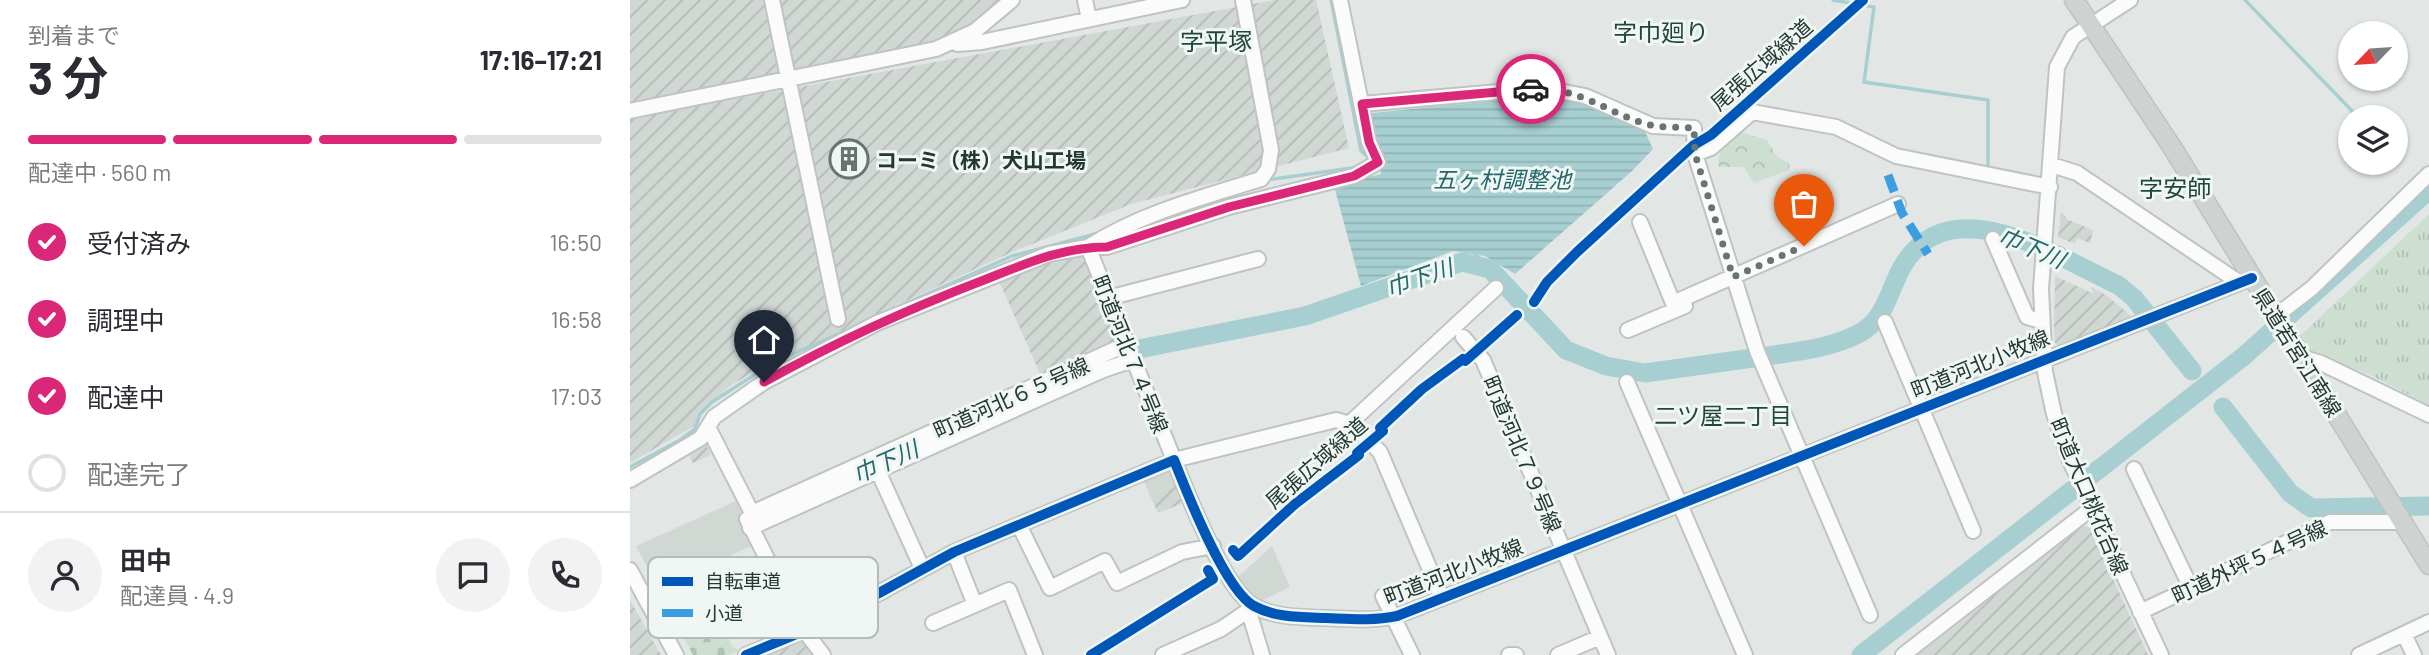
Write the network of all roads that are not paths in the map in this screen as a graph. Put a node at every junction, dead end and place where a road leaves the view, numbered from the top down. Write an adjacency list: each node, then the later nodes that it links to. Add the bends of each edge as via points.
1 (772, 0): 12 (street)
2 (1012, 0): 11 (street, via 985,24)
3 (1085, 0): 9 (street)
4 (1182, 0): 9 (street)
5 (1243, 0): 21 (street, via 1271,150 1268,169 1261,178 1157,214)
6 (1340, 0): 13 (street)
7 (2074, 0): 10 (main road, 県道若宮江南線)
8 (2130, 0): 10 (street, 町道大口桃花台線)
9 (1089, 19): 11 (street)
10 (2090, 23): 16 (street, 町道大口桃花台線, via 2073,37 2057,67); 24 (main road, 県道若宮江南線, via 2172,146)
11 (948, 45): 12 (street)
12 (789, 80): 14 (street); 29 (street)
13 (1362, 104): 15 (street, via 1544,88 1585,96 1653,126 1694,128); 21 (street, via 1378,162 1354,176 1229,207 1107,247)
14 (630, 111)
15 (1695, 154): 18 (street, via 1711,148 1752,112 1836,127 1896,156); 23 (street)
16 (2052, 165): 18 (street, 町道大口桃花台線); 24 (street, via 2077,173)
17 (2429, 174): 28 (street, via 2312,288)
18 (2050, 187): 30 (street, 町道大口桃花台線)
19 (1900, 209): 23 (street)
20 (1993, 239): 30 (street, via 2027,317)
21 (1088, 247): 26 (street, 町道河北７４号線); 41 (street, via 1049,254 877,323 764,382 714,417)
22 (1258, 259): 26 (street)
23 (1735, 280): 27 (street); 27 (street, via 1673,303 1636,222); 42 (street, via 1760,357)
24 (2246, 280): 28 (main road, 県道若宮江南線); 36 (street, 町道河北小牧線)
25 (1496, 288): 40 (street)
26 (1108, 298): 34 (street, 町道河北７４号線)
27 (1671, 312): 32 (street)
28 (2276, 316): 35 (main road, 県道若宮江南線)
29 (838, 318)
30 (2041, 321): 36 (street, 町道大口桃花台線)
31 (1885, 322): 38 (street)
32 (1628, 330)
33 (1463, 337): 54 (street, 町道河北７９号線, via 1483,360)
34 (1130, 352): 41 (street, 町道河北６５号線, via 752,513); 43 (street, 町道河北７４号線); 45 (street, via 1103,370)
35 (2301, 358): 39 (street, via 2321,363); 49 (main road, 県道若宮江南線)
36 (2043, 359): 38 (street, 町道河北小牧線); 47 (street, 町道大口桃花台線, via 2054,414)
37 (1627, 382): 48 (street)
38 (1921, 408): 42 (street, 町道河北小牧線); 52 (street)
39 (2429, 415)
40 (1354, 426): 43 (street, via 1336,420); 63 (street, via 1380,452)
41 (706, 431): 46 (street); 51 (street)
42 (1801, 455): 48 (street, 町道河北小牧線); 68 (street)
43 (1174, 460): 50 (street); 53 (street)
44 (2134, 469): 60 (street)
45 (878, 471): 51 (street); 58 (street)
46 (630, 480)
47 (2089, 502): 67 (street, 町道大口桃花台線); 89 (street)
48 (1680, 504): 54 (street, 町道河北小牧線); 88 (street)
49 (2400, 518): 57 (main road, 県道若宮江南線); 60 (street, 町道外坪５４号線, via 2393,522 2330,522)
50 (1019, 525): 53 (street, via 1050,588 1105,561 1117,583 1182,552); 55 (street)
51 (754, 527): 56 (street)
52 (1973, 531)
53 (1213, 546): 66 (street)
54 (1564, 550): 63 (street, 町道河北小牧線); 73 (street, 町道河北７９号線)
55 (954, 552): 58 (street); 65 (street)
56 (769, 557)
57 (2429, 565)
58 (922, 568): 61 (street)
59 (630, 570): 64 (street)
60 (2191, 588): 67 (street, 町道外坪５４号線)
61 (878, 592)
62 (1383, 596): 69 (street)
63 (1442, 598): 69 (street, 町道河北小牧線)
64 (648, 603)
65 (975, 606): 71 (street); 80 (street, via 1009,590)
66 (1250, 607): 69 (street, 町道河北小牧線, via 1301,618 1367,621); 81 (street, via 1221,629); 82 (street)
67 (2140, 612): 90 (street, 町道大口桃花台線)
68 (1870, 615)
69 (1394, 617): 83 (street)
70 (2429, 622): 72 (street)
71 (933, 623)
72 (2402, 635): 91 (street); 92 (street); 93 (street)
73 (1600, 637): 86 (street); 87 (street, 町道河北７９号線)
74 (667, 638): 77 (street)
75 (788, 638): 78 (street)
76 (811, 638): 79 (street)
77 (676, 655)
78 (746, 655)
79 (823, 655)
80 (1035, 655)
81 (1163, 655)
82 (1262, 655)
83 (1412, 655)
84 (1509, 655): 85 (street)
85 (1516, 655)
86 (1558, 655)
87 (1608, 655)
88 (1745, 655)
89 (1903, 655)
90 (2161, 655)
91 (2359, 655)
92 (2407, 655)
93 (2414, 655)

